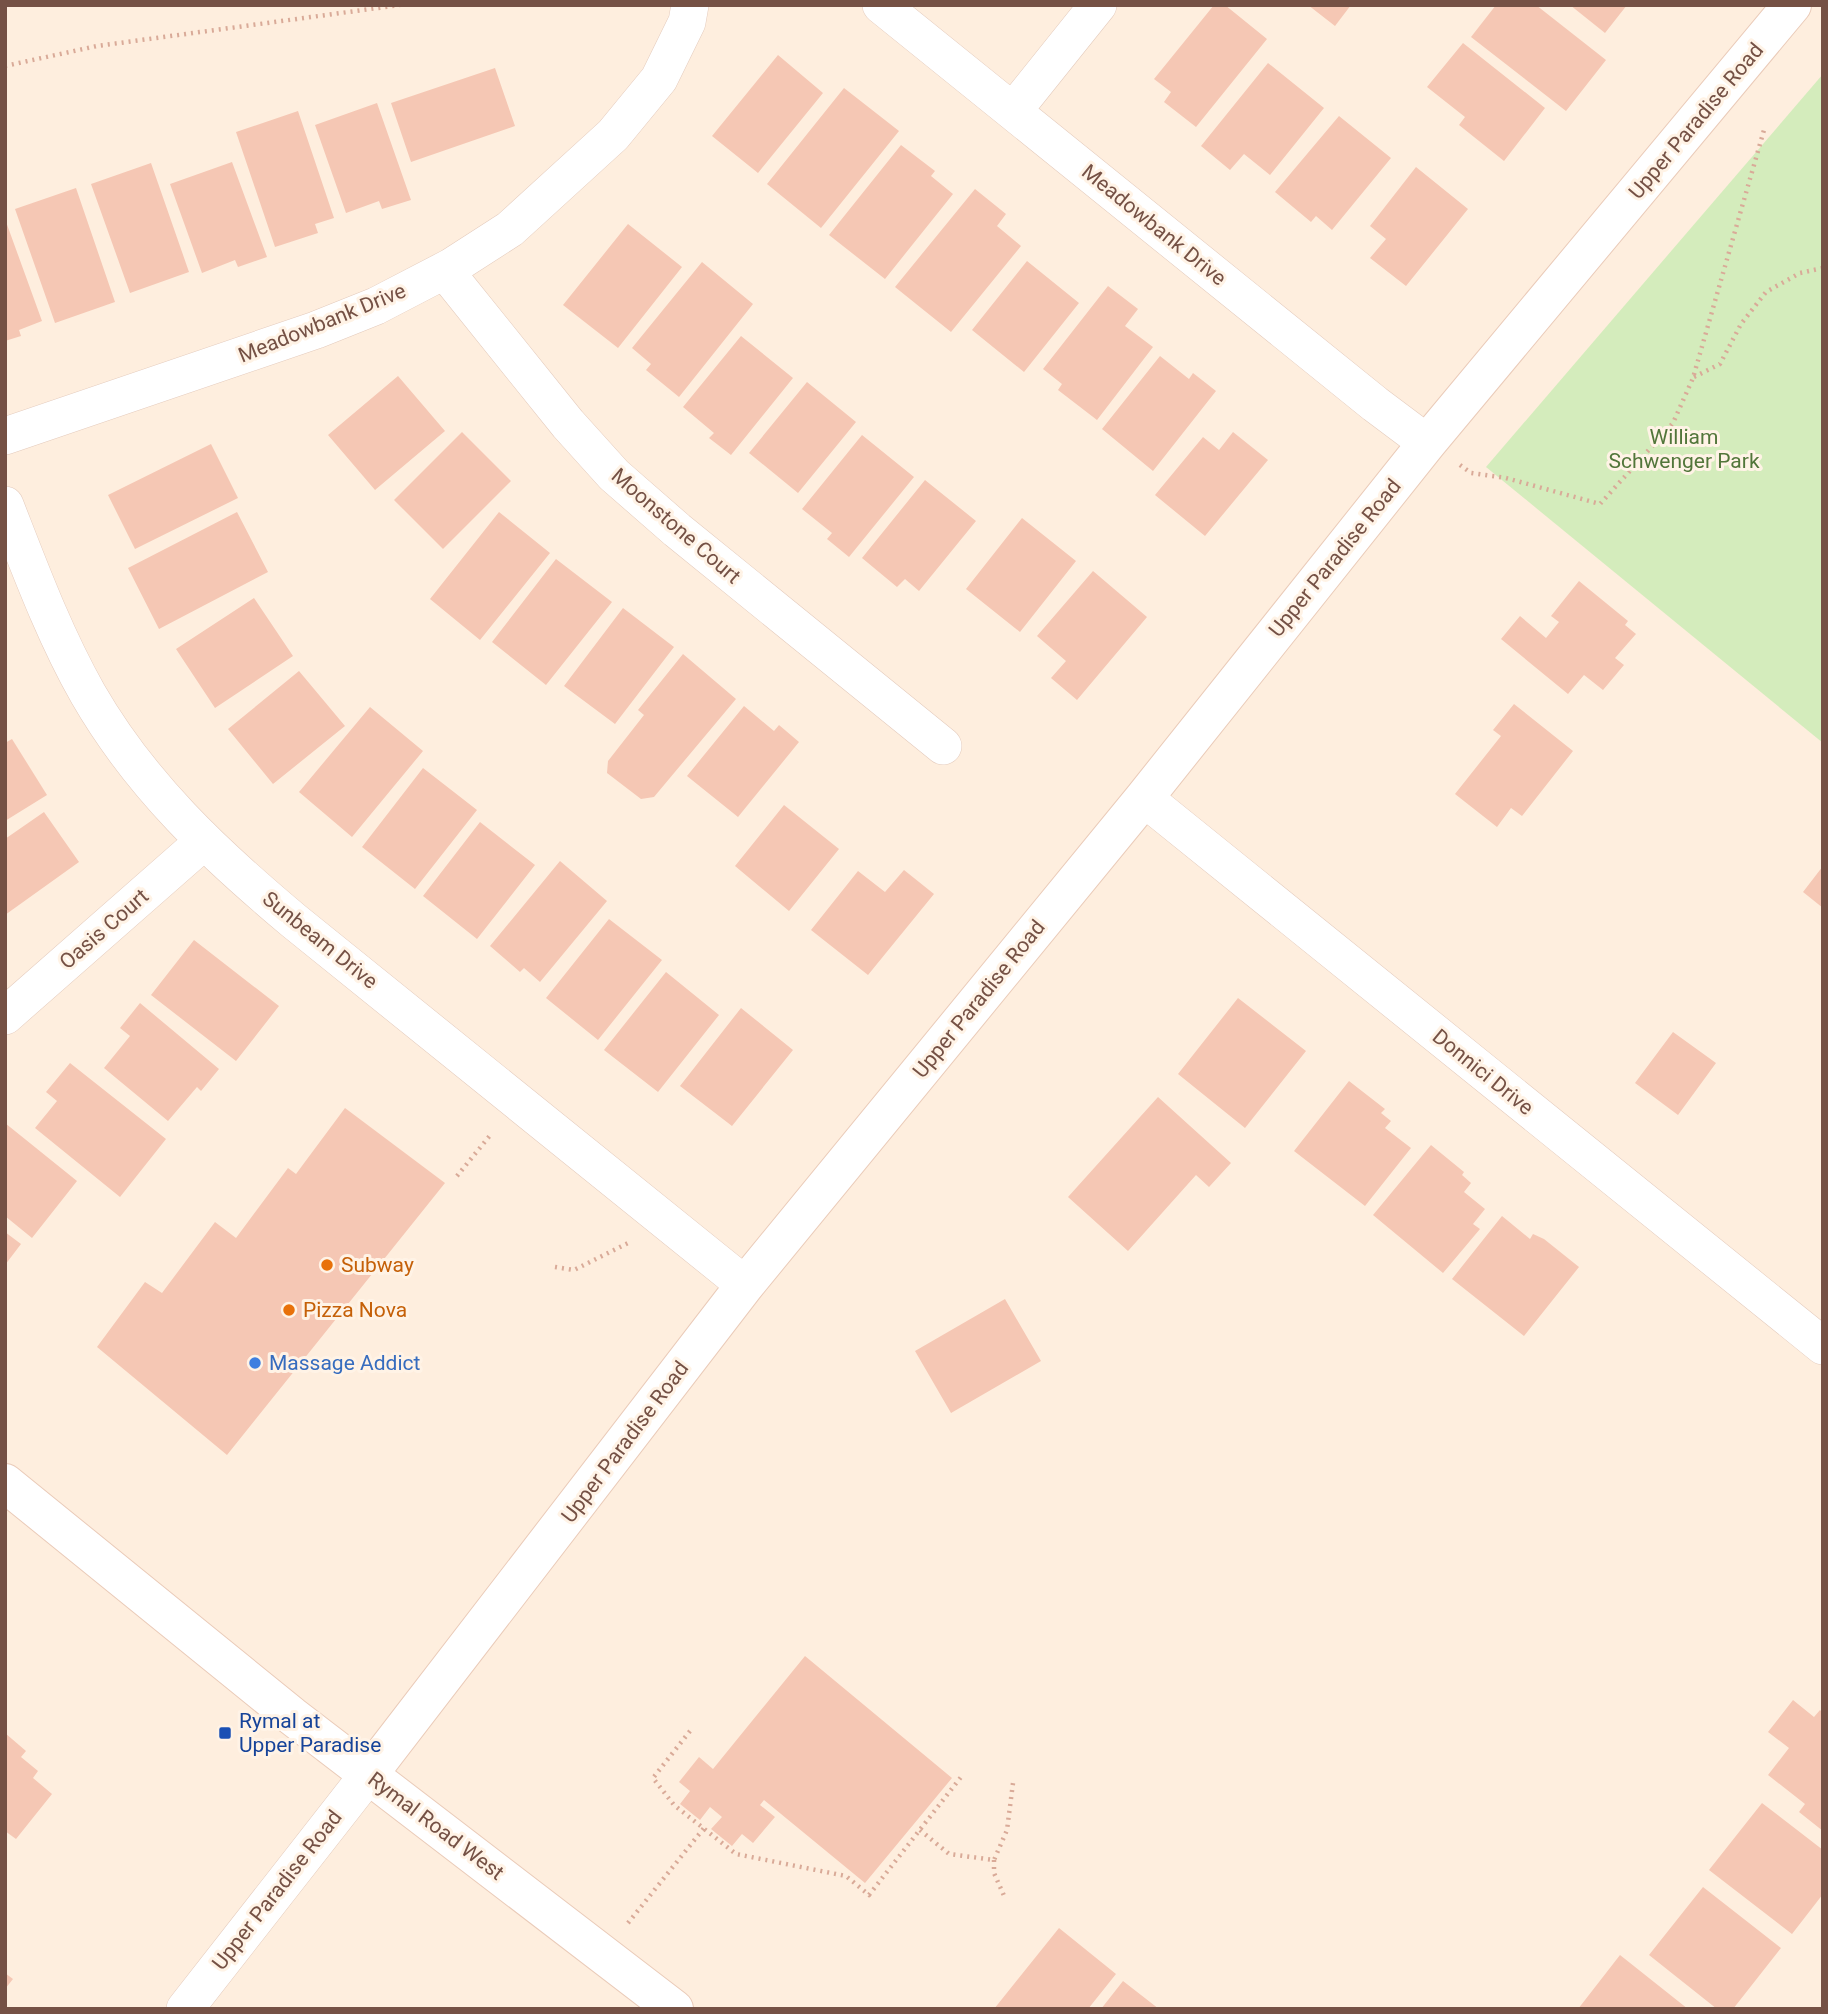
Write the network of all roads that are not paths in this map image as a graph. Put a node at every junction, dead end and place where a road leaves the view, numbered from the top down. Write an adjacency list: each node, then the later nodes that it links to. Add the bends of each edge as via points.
1 (690, 5): 6 (street, Meadowbank Drive, via 687,22 659,79 613,135 510,229)
2 (881, 5): 5 (street, Meadowbank Drive)
3 (1098, 5): 5 (street)
4 (1792, 5): 8 (main road, Upper Paradise Road)
5 (1013, 111): 8 (street, Meadowbank Drive)
6 (445, 271): 7 (street, Meadowbank Drive, via 316,330); 10 (street, Moonstone Court, via 614,475)
7 (5, 436)
8 (1427, 443): 11 (main road, Upper Paradise Road)
9 (5, 505): 12 (street, Sunbeam Drive, via 41,596 89,694 151,785)
10 (943, 746)
11 (1144, 798): 14 (main road, Upper Paradise Road); 15 (street, Donnici Drive)
12 (203, 842): 13 (street, Oasis Court); 14 (street, Sunbeam Drive)
13 (5, 1016)
14 (745, 1285): 17 (main road, Upper Paradise Road)
15 (1823, 1346)
16 (5, 1483): 17 (main road, Rymal Road West)
17 (368, 1774): 18 (street, Upper Paradise Road); 19 (main road, Rymal Road West)
18 (185, 2009)
19 (674, 2009)

